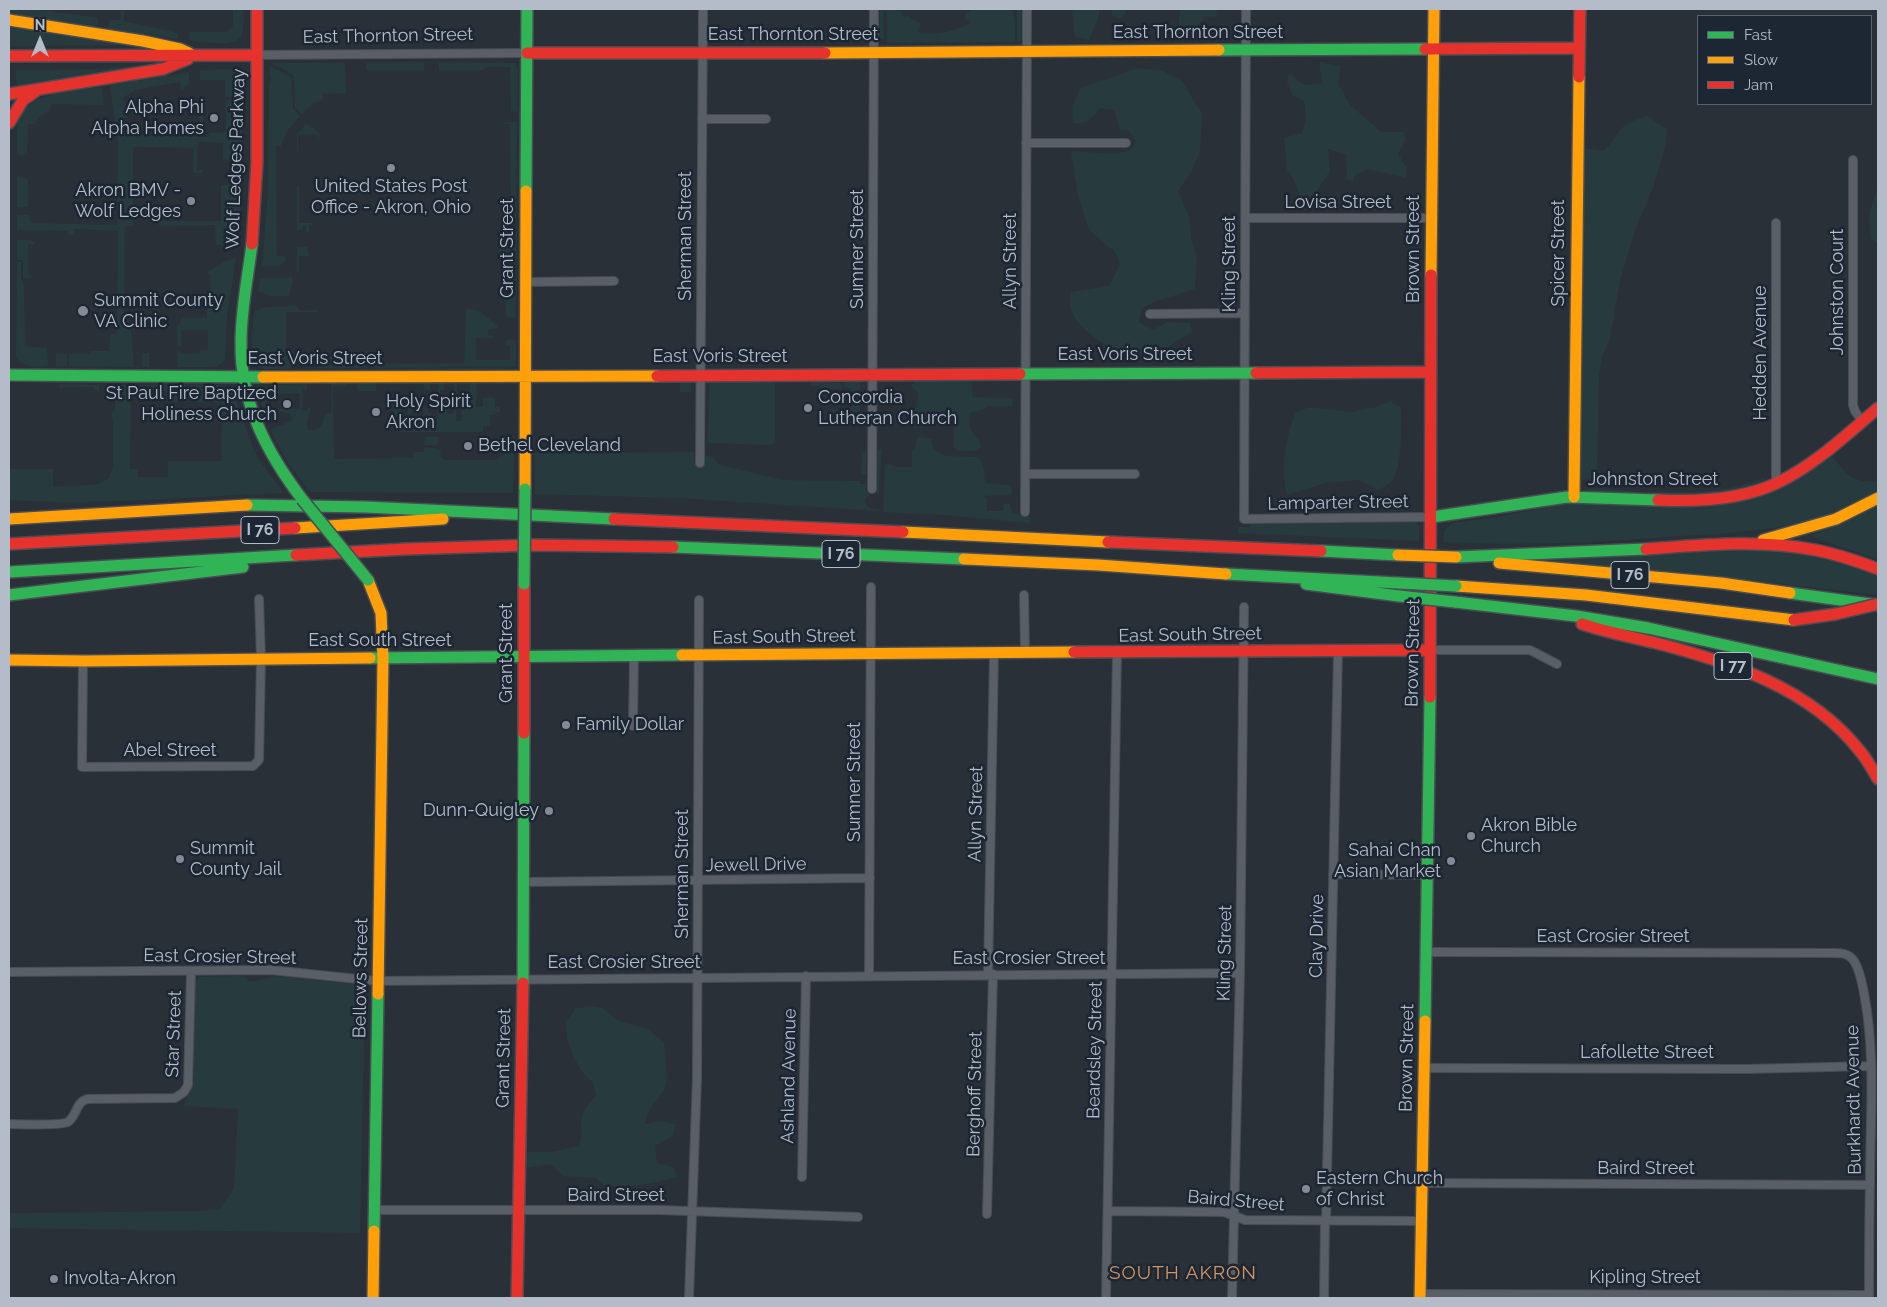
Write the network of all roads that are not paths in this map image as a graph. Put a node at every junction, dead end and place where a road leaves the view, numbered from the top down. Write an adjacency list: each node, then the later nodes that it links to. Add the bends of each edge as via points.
1 (257, 9): 17 (main road, Wolf Ledges Parkway)
2 (527, 9): 15 (main road, Grant Street)
3 (703, 9): 16 (street, Sherman Street)
4 (874, 9): 14 (street, Sumner Street)
5 (1028, 9): 13 (street, Allyn Street)
6 (1246, 9): 12 (street, Kling Street)
7 (1434, 9): 11 (main road, Brown Street)
8 (1580, 9): 10 (main road, Spicer Street)
9 (9, 20): 19 (main road, via 143,41 180,49)
10 (1578, 48): 11 (main road, East Thornton Street); 50 (main road, Spicer Street)
11 (1433, 49): 12 (main road, East Thornton Street); 29 (main road, Brown Street)
12 (1246, 50): 13 (main road, East Thornton Street); 28 (street, Kling Street)
13 (1027, 51): 14 (main road, East Thornton Street); 26 (street, Allyn Street)
14 (874, 52): 16 (main road, East Thornton Street); 40 (street, Sumner Street)
15 (527, 53): 16 (main road, East Thornton Street); 17 (street, East Thornton Street); 32 (main road, Grant Street)
16 (702, 53): 22 (street, Sherman Street)
17 (256, 55): 19 (main road, East Thornton Street); 42 (main road, Wolf Ledges Parkway, via 255,212 241,324)
18 (9, 56): 19 (main road, East Thornton Street)
19 (195, 56): 20 (main road, via 163,69)
20 (40, 89): 21 (main road); 24 (main road, via 26,97)
21 (9, 94)
22 (702, 119): 23 (street); 39 (street, Sherman Street)
23 (766, 119)
24 (9, 123)
25 (1126, 143): 26 (street)
26 (1026, 144): 37 (street, Allyn Street)
27 (1853, 160): 44 (street, Johnston Court, via 1852,405)
28 (1246, 218): 29 (street, Lovisa Street); 33 (street, Kling Street)
29 (1431, 218): 36 (main road, Brown Street)
30 (1776, 223): 48 (street, Hedden Avenue)
31 (614, 281): 32 (street)
32 (526, 282): 41 (main road, Grant Street)
33 (1245, 313): 34 (street); 35 (street, Kling Street)
34 (1150, 314)
35 (1245, 372): 36 (main road, East Voris Street); 37 (main road, East Voris Street); 58 (street, Kling Street)
36 (1431, 372): 56 (main road, Brown Street)
37 (1026, 373): 40 (main road, East Voris Street); 46 (street, Allyn Street)
38 (9, 374): 42 (main road, East Voris Street)
39 (700, 374): 40 (main road, East Voris Street); 41 (main road, East Voris Street); 45 (street, Sherman Street)
40 (873, 374): 49 (street, Sumner Street)
41 (525, 375): 42 (main road, East Voris Street); 84 (main road, Grant Street, bridge)
42 (242, 376): 83 (main road, Wolf Ledges Parkway, bridge, via 260,434 274,459 290,484 368,580 381,613)
43 (1878, 408): 44 (main road, Johnston Street)
44 (1862, 421): 48 (main road, Johnston Street, via 1812,462)
45 (700, 463)
46 (1026, 474): 47 (street); 54 (street, Allyn Street)
47 (1135, 474)
48 (1776, 483): 50 (main road, Johnston Street, via 1727,498 1694,501)
49 (872, 489)
50 (1574, 497): 56 (main road, Johnston Street)
51 (1878, 498): 59 (main road, via 1821,526)
52 (9, 510): 53 (main road)
53 (126, 512): 55 (main road, via 272,505); 57 (main road)
54 (1026, 512)
55 (512, 515): 60 (main road, I 76); 62 (main road, I 76, bridge)
56 (1432, 517): 58 (street, Lamparter Street); 74 (main road, Brown Street)
57 (9, 519)
58 (1244, 519)
59 (1750, 543): 62 (main road); 63 (main road, via 1824,550)
60 (9, 544)
61 (406, 549): 64 (main road, I 76); 65 (main road, I 76, via 535,545 704,547 1098,565); 67 (main road)
62 (1456, 557): 71 (main road, I 76, via 1539,568 1721,583)
63 (1878, 569)
64 (9, 572)
65 (1276, 578): 71 (main road, bridge, via 1322,578 1586,596 1794,620 1821,618); 73 (main road, I 76, bridge, via 1321,588)
66 (871, 588): 77 (street, Sumner Street)
67 (9, 594)
68 (1024, 595): 80 (street)
69 (259, 598): 85 (street)
70 (699, 600): 82 (street, Sherman Street)
71 (1878, 604)
72 (1244, 608): 75 (street, Kling Street)
73 (1553, 614): 89 (main road, I 76, via 1657,630); 91 (main road, I 77, via 1600,631 1668,646 1737,667 1772,681 1827,717 1858,747)
74 (1431, 650): 76 (main road, East South Street); 88 (street, East South Street, via 1530,650); 93 (main road, Brown Street)
75 (1244, 651): 76 (main road, East South Street); 78 (main road, East South Street); 101 (street, Kling Street)
76 (1338, 651): 92 (street, Clay Drive)
77 (872, 653): 79 (main road, East South Street); 82 (main road, East South Street); 94 (street, Sumner Street)
78 (1117, 653): 80 (main road, East South Street); 103 (street, Beardsley Street)
79 (994, 654): 80 (main road, East South Street); 102 (street, Allyn Street)
80 (1025, 654)
81 (634, 656): 82 (main road, East South Street); 84 (main road, East South Street); 90 (street)
82 (699, 656): 95 (street, Sherman Street)
83 (383, 658): 84 (main road, East South Street); 85 (main road, East South Street); 108 (main road, Bellows Street)
84 (524, 658): 96 (main road, Grant Street)
85 (261, 659): 87 (main road, East South Street); 87 (street, Abel Street, via 259,760 253,766 82,767)
86 (9, 660): 87 (main road, East South Street)
87 (83, 661)
88 (1557, 664)
89 (1878, 679)
90 (633, 726)
91 (1878, 779)
92 (1333, 874): 93 (street); 123 (street, Clay Drive)
93 (1428, 875): 97 (main road, Brown Street)
94 (870, 878): 95 (street, Jewell Drive); 105 (street, Sumner Street)
95 (698, 881): 96 (street, Jewell Drive); 106 (street, Sherman Street)
96 (523, 882): 107 (main road, Grant Street)
97 (1426, 952): 98 (street, East Crosier Street); 110 (main road, Brown Street)
98 (1800, 953): 109 (street, Burkhardt Avenue, via 1842,953 1854,961 1867,1009)
99 (9, 972): 100 (street, East Crosier Street)
100 (190, 972): 108 (street, East Crosier Street, via 272,970); 111 (street, Star Street, via 188,1085 182,1094 175,1098 87,1099 63,1124)
101 (1240, 972): 103 (street, East Crosier Street); 120 (street, Kling Street)
102 (990, 974): 103 (street, East Crosier Street); 105 (street, East Crosier Street); 119 (street, Berghoff Street)
103 (1111, 974): 117 (street, Beardsley Street)
104 (806, 976): 105 (street, East Crosier Street); 106 (street, East Crosier Street); 112 (street, Ashland Avenue)
105 (869, 976)
106 (697, 977): 107 (street, East Crosier Street); 118 (street, Sherman Street)
107 (523, 978): 108 (street, East Crosier Street); 116 (main road, Grant Street)
108 (377, 981): 115 (main road, Bellows Street)
109 (1871, 1066): 110 (street, Lafollette Street); 114 (street, Burkhardt Avenue)
110 (1424, 1068): 113 (main road, Brown Street)
111 (9, 1124)
112 (802, 1177)
113 (1422, 1184): 114 (street, Baird Street); 122 (main road, Brown Street)
114 (1870, 1185): 126 (street, Burkhardt Avenue)
115 (374, 1210): 116 (street, Baird Street); 127 (main road, Bellows Street)
116 (519, 1210): 118 (street, Baird Street); 128 (main road, Grant Street)
117 (1108, 1211): 120 (street, Baird Street, via 1211,1211); 130 (street, Beardsley Street)
118 (693, 1212): 121 (street, Baird Street); 129 (street, Sherman Street)
119 (987, 1214)
120 (1234, 1216): 123 (street, Baird Street, via 1245,1220); 131 (street, Kling Street)
121 (858, 1217)
122 (1421, 1221): 123 (street, Baird Street); 124 (main road, Brown Street)
123 (1326, 1222): 132 (street, Clay Drive)
124 (1420, 1296): 125 (street, Kipling Street)
125 (1636, 1296): 126 (street, Kipling Street)
126 (1869, 1296)
127 (373, 1298)
128 (517, 1298)
129 (689, 1298)
130 (1106, 1298)
131 (1232, 1298)
132 (1324, 1298)

